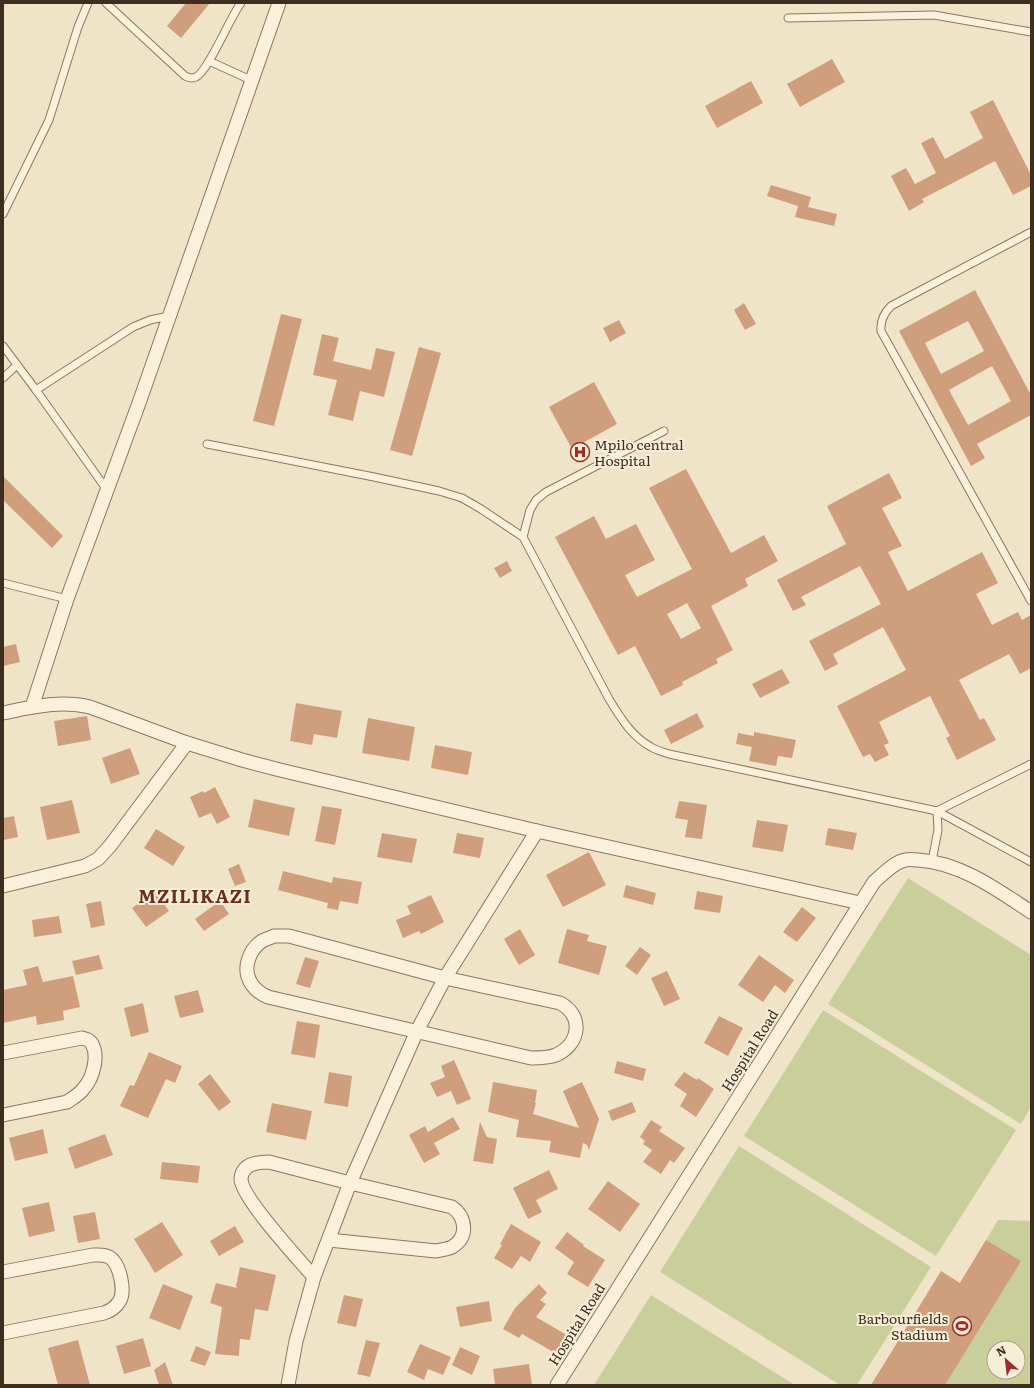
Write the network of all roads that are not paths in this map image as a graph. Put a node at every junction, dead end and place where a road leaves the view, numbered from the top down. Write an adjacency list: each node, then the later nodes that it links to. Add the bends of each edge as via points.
1 (88, 3): 9 (lane, via 49,120)
2 (106, 3): 7 (lane, via 190,79 200,75)
3 (241, 3): 7 (lane)
4 (279, 3): 8 (street)
5 (788, 18): 6 (lane, via 934,15)
6 (1031, 32)
7 (209, 61): 8 (lane)
8 (253, 81): 11 (street)
9 (3, 214)
10 (1031, 232): 22 (lane, via 891,306 880,324 881,331)
11 (169, 316): 15 (lane, via 133,327); 18 (street)
12 (3, 346): 13 (lane)
13 (17, 365): 14 (lane); 15 (lane)
14 (3, 378)
15 (36, 390): 18 (lane)
16 (664, 431): 19 (lane, via 546,492 536,500 530,510)
17 (207, 444): 19 (lane, via 439,491 462,498 481,508)
18 (107, 490): 21 (street)
19 (523, 538): 27 (lane, via 608,699 622,721 650,746 669,754)
20 (3, 583): 21 (lane)
21 (67, 599): 23 (street)
22 (1031, 601)
23 (32, 707): 24 (street); 25 (street, via 66,703 84,705)
24 (3, 713)
25 (187, 743): 28 (street, via 280,770); 31 (street, via 98,859 85,866)
26 (1031, 764): 27 (lane)
27 (937, 811): 29 (lane, via 938,830); 30 (lane)
28 (537, 831): 32 (street); 34 (street)
29 (932, 861): 32 (street, Hospital Road, via 905,860 890,868 874,882); 33 (street, Hospital Road, via 980,879)
30 (1031, 862)
31 (3, 886)
32 (860, 903): 44 (street, Hospital Road)
33 (1031, 912)
34 (444, 978): 35 (street); 35 (street, via 560,1003 568,1007 574,1015 574,1037 568,1047 557,1054 531,1058); 35 (street, via 289,936 274,936 263,940 254,948 248,959 247,971 251,983 268,997)
35 (417, 1031): 38 (street)
36 (3, 1053): 37 (street, via 82,1038 92,1043 95,1063 84,1088 67,1102)
37 (3, 1115)
38 (350, 1184): 39 (street); 39 (street, via 452,1207 459,1212 464,1232 460,1241 451,1248 436,1251); 41 (street, via 269,1162 256,1162 245,1168 241,1178 244,1189 254,1205)
39 (329, 1240): 41 (street)
40 (3, 1272): 42 (street, via 103,1255 114,1262 122,1292 117,1305 104,1314)
41 (314, 1277): 43 (street, via 296,1341)
42 (3, 1333)
43 (288, 1385)
44 (557, 1385)

